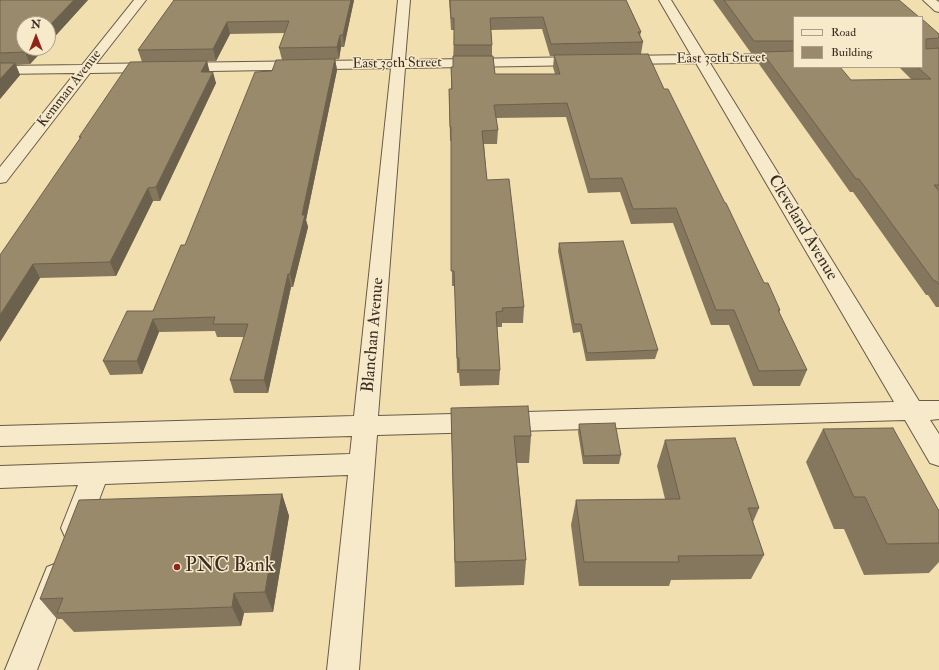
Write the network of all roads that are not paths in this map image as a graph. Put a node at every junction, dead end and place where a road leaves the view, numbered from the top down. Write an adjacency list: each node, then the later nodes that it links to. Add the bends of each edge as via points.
1 (140, 0): 11 (street, Kemman Avenue)
2 (404, 0): 10 (street, Blanchan Avenue)
3 (666, 0): 7 (street, Cleveland Avenue)
4 (929, 0): 5 (street)
5 (939, 8)
6 (793, 58): 7 (street, East 30th Street)
7 (701, 59): 8 (street, East 30th Street); 15 (street, Cleveland Avenue)
8 (610, 60)
9 (594, 61): 10 (street, East 30th Street)
10 (398, 64): 11 (street, East 30th Street); 16 (street, Blanchan Avenue)
11 (86, 68): 12 (street, East 30th Street); 13 (street, Kemman Avenue)
12 (0, 70)
13 (0, 178)
14 (939, 410): 15 (street)
15 (912, 411): 16 (street); 18 (street, Cleveland Avenue)
16 (365, 426): 17 (street); 19 (street, Blanchan Avenue)
17 (0, 436)
18 (939, 456)
19 (362, 464): 20 (street); 23 (street, Blanchan Avenue)
20 (96, 473): 21 (street); 22 (street)
21 (0, 477)
22 (21, 670)
23 (343, 670)

